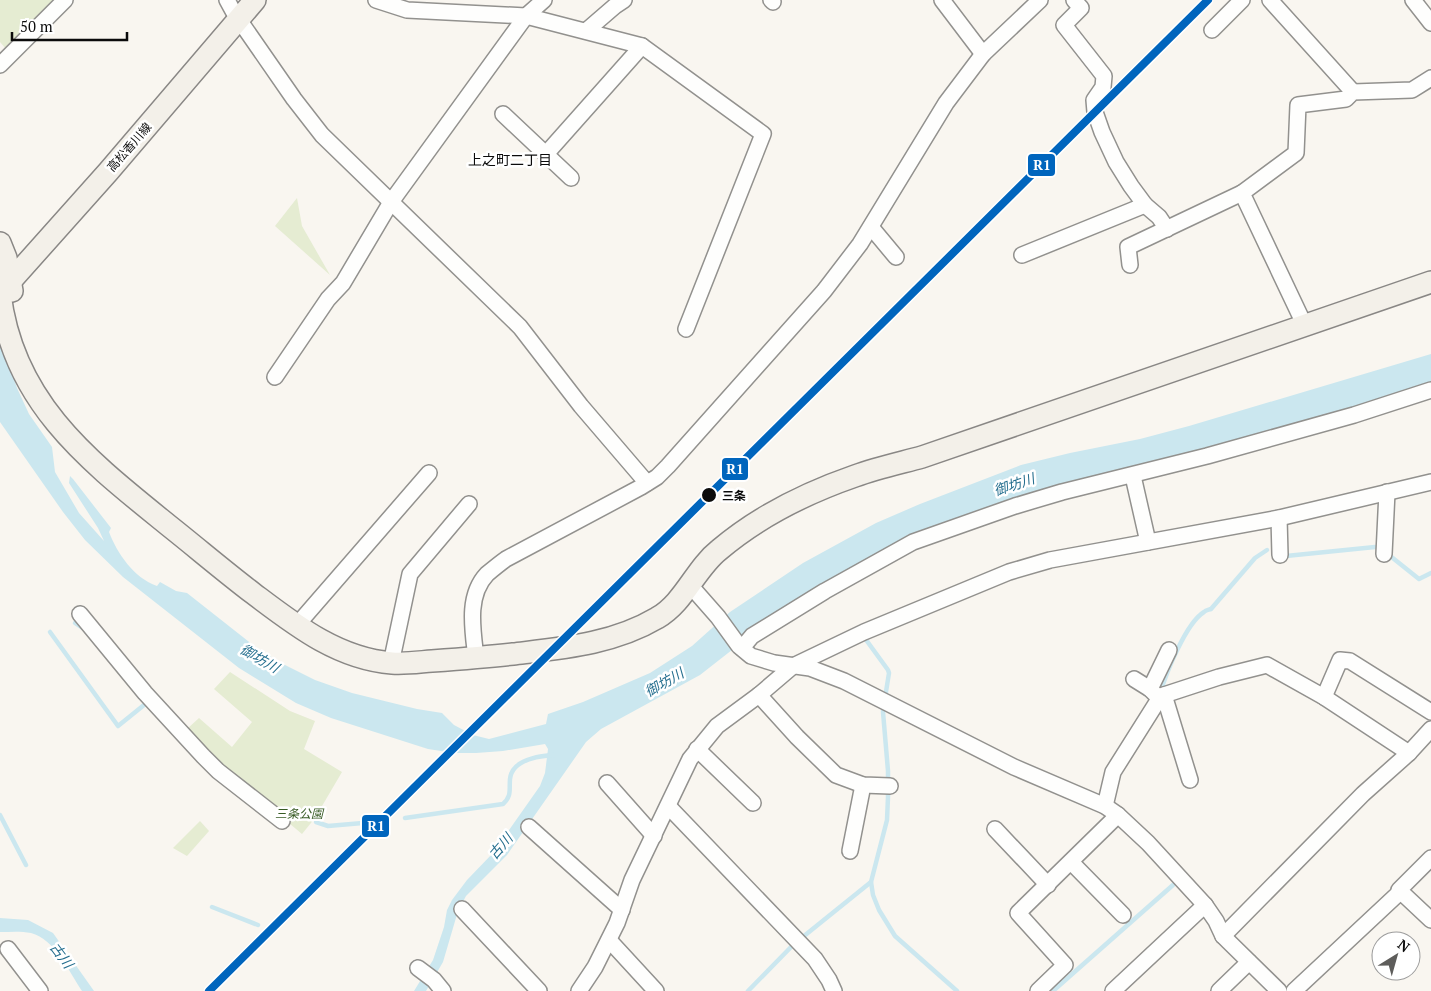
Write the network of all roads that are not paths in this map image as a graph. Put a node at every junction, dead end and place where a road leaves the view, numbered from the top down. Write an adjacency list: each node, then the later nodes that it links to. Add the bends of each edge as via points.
1 (65, 0): 20 (street)
2 (227, 0): 14 (street)
3 (255, 0): 14 (street, 高松香川線)
4 (376, 0): 13 (street, via 407,10)
5 (544, 0): 13 (street)
6 (624, 0): 17 (street)
7 (942, 0): 19 (street)
8 (1040, 0): 19 (street)
9 (1074, 0): 28 (street, via 1081,8 1064,26 1104,76 1103,87 1094,100 1095,112 1116,162)
10 (1242, 0): 16 (street)
11 (1270, 0): 22 (street)
12 (1413, 0): 15 (street)
13 (526, 16): 17 (street); 27 (street)
14 (239, 20): 27 (street, via 322,135); 36 (street, 高松香川線)
15 (1431, 23)
16 (1212, 30)
17 (586, 31): 18 (street)
18 (642, 46): 24 (street); 38 (street, via 763,134)
19 (983, 54): 29 (street, via 946,103)
20 (0, 65)
21 (1431, 78): 22 (street, via 1412,90)
22 (1353, 92): 26 (street, via 1346,99 1298,106 1296,154)
23 (502, 114): 24 (street)
24 (546, 154): 25 (street)
25 (570, 178)
26 (1242, 193): 30 (street); 37 (street)
27 (391, 202): 39 (street, via 343,283 328,299); 44 (street, via 520,327 586,414)
28 (1145, 204): 30 (street, via 1160,217); 32 (street)
29 (871, 226): 33 (street); 44 (street, via 824,291 668,466)
30 (1167, 229): 34 (street, via 1128,247)
31 (0, 243): 36 (street)
32 (1022, 256)
33 (896, 257)
34 (1130, 265)
35 (1431, 282): 37 (street)
36 (4, 289): 53 (street, via 14,305 11,344 46,412 84,455 195,547)
37 (1305, 326): 51 (street, via 803,496 766,516 717,551)
38 (686, 329)
39 (275, 377)
40 (1431, 390): 42 (street, via 1354,416)
41 (429, 473): 53 (street)
42 (1133, 476): 48 (street); 54 (street, via 1014,506 913,542 825,591 752,636)
43 (1431, 482): 45 (street)
44 (647, 483): 56 (street, via 506,560 486,575 474,602)
45 (1387, 492): 47 (street); 49 (street)
46 (469, 504): 57 (street, via 410,574)
47 (1279, 518): 48 (street); 50 (street)
48 (1148, 542): 58 (street, via 1050,560 1010,572 864,632)
49 (1384, 554)
50 (1280, 555)
51 (689, 584): 54 (street); 56 (street, via 660,617 628,633 597,643)
52 (80, 614): 75 (street, via 145,693 218,771)
53 (297, 625): 57 (street, via 344,652)
54 (740, 647): 58 (street, via 760,660)
55 (1169, 650): 60 (street)
56 (476, 658): 57 (street)
57 (392, 663)
58 (793, 666): 61 (street); 73 (street, via 810,668 866,691 1014,766)
59 (1134, 679): 60 (street)
60 (1158, 694): 62 (street, via 1267,665); 67 (street); 73 (street, via 1113,772)
61 (760, 695): 65 (street, via 716,726); 69 (street, via 836,775)
62 (1324, 697): 63 (street, via 1340,660 1350,661); 66 (street)
63 (1431, 712)
64 (1431, 729): 66 (street)
65 (696, 749): 71 (street); 72 (street)
66 (1409, 753): 89 (street, via 1363,794)
67 (1190, 780)
68 (607, 783): 78 (street)
69 (863, 785): 70 (street); 79 (street)
70 (890, 786)
71 (753, 803)
72 (668, 806): 78 (street); 97 (street, via 815,959)
73 (1105, 806): 74 (street)
74 (1118, 815): 81 (street); 84 (street)
75 (282, 821)
76 (529, 827): 86 (street)
77 (995, 829): 82 (street)
78 (654, 836): 86 (street, via 632,880)
79 (850, 851)
80 (1431, 858): 83 (street)
81 (1071, 862): 82 (street); 87 (street)
82 (1048, 885): 98 (street, via 1018,913 1065,965)
83 (1400, 892): 88 (street); 102 (street)
84 (1204, 905): 89 (street); 99 (street)
85 (462, 909): 94 (street)
86 (622, 910): 90 (street)
87 (1123, 915)
88 (1431, 920)
89 (1223, 936): 92 (street)
90 (609, 940): 95 (street); 96 (street)
91 (8, 949): 93 (street)
92 (1249, 962): 100 (street); 101 (street)
93 (40, 991)
94 (539, 991)
95 (579, 991)
96 (656, 991)
97 (834, 991)
98 (1038, 991)
99 (1113, 991)
100 (1219, 991)
101 (1279, 991)
102 (1294, 991)

